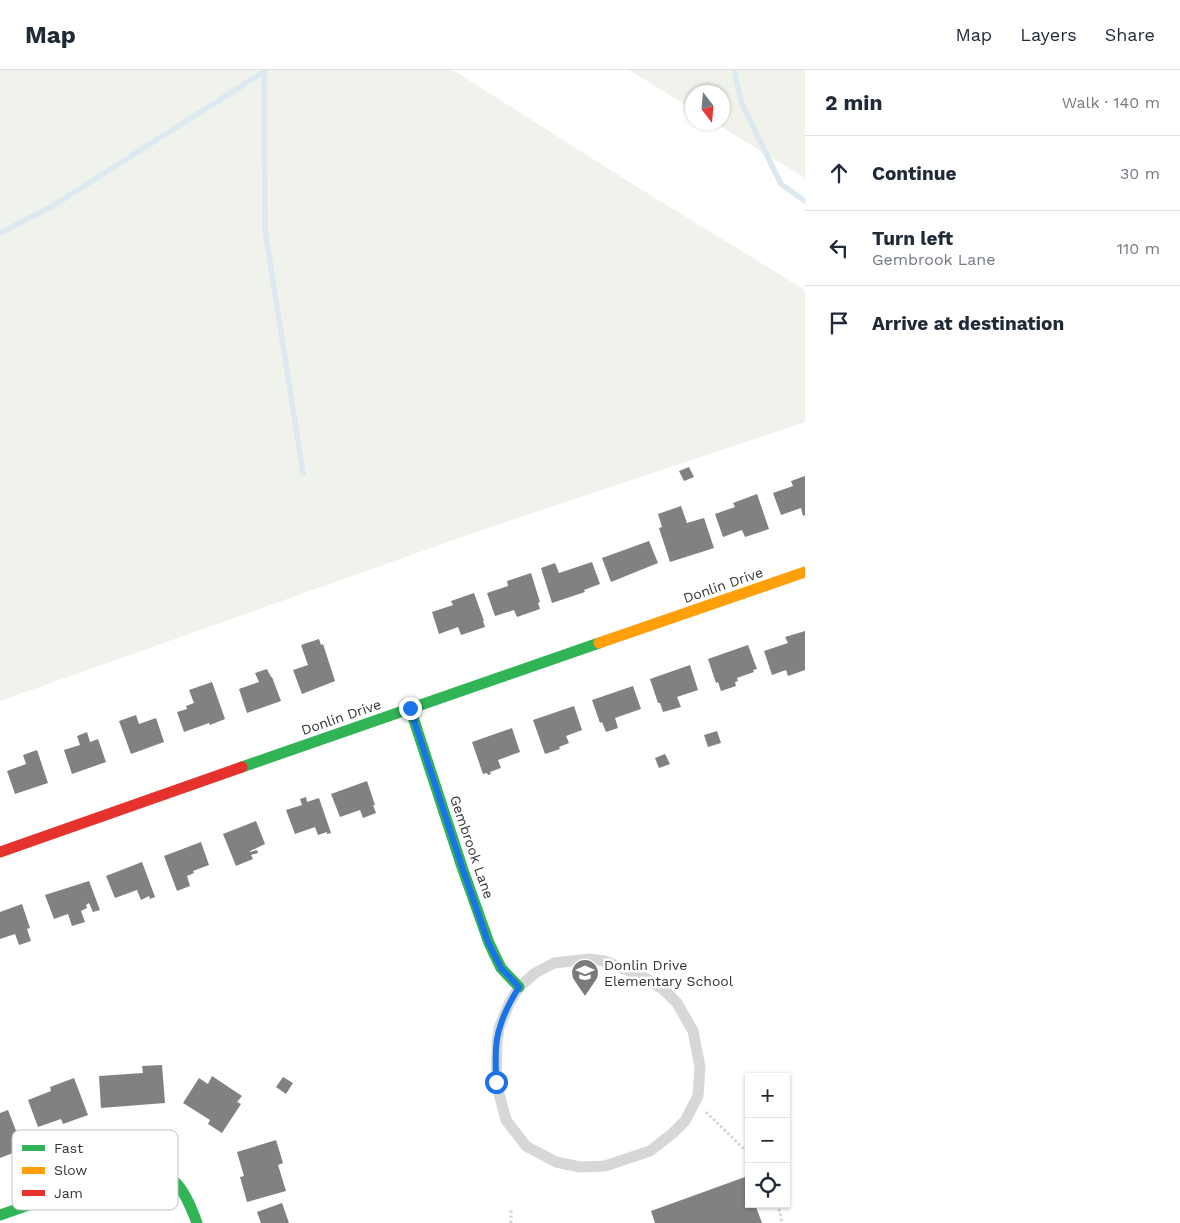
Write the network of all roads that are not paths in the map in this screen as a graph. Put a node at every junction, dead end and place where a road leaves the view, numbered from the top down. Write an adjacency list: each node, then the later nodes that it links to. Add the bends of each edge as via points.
1 (805, 572): 2 (street, Donlin Drive)
2 (410, 708): 3 (street, Donlin Drive); 4 (street, Gembrook Lane, via 488,942 501,968)
3 (0, 852)
4 (519, 987): 4 (lane, via 554,963 589,960 613,964 664,990 678,1003 693,1031 700,1067 698,1096 685,1121 650,1150 605,1166 580,1168 556,1162 526,1146 506,1120 496,1082 499,1028)
5 (178, 1184): 8 (street)
6 (14, 1210): 7 (street)
7 (0, 1215)
8 (197, 1223)

